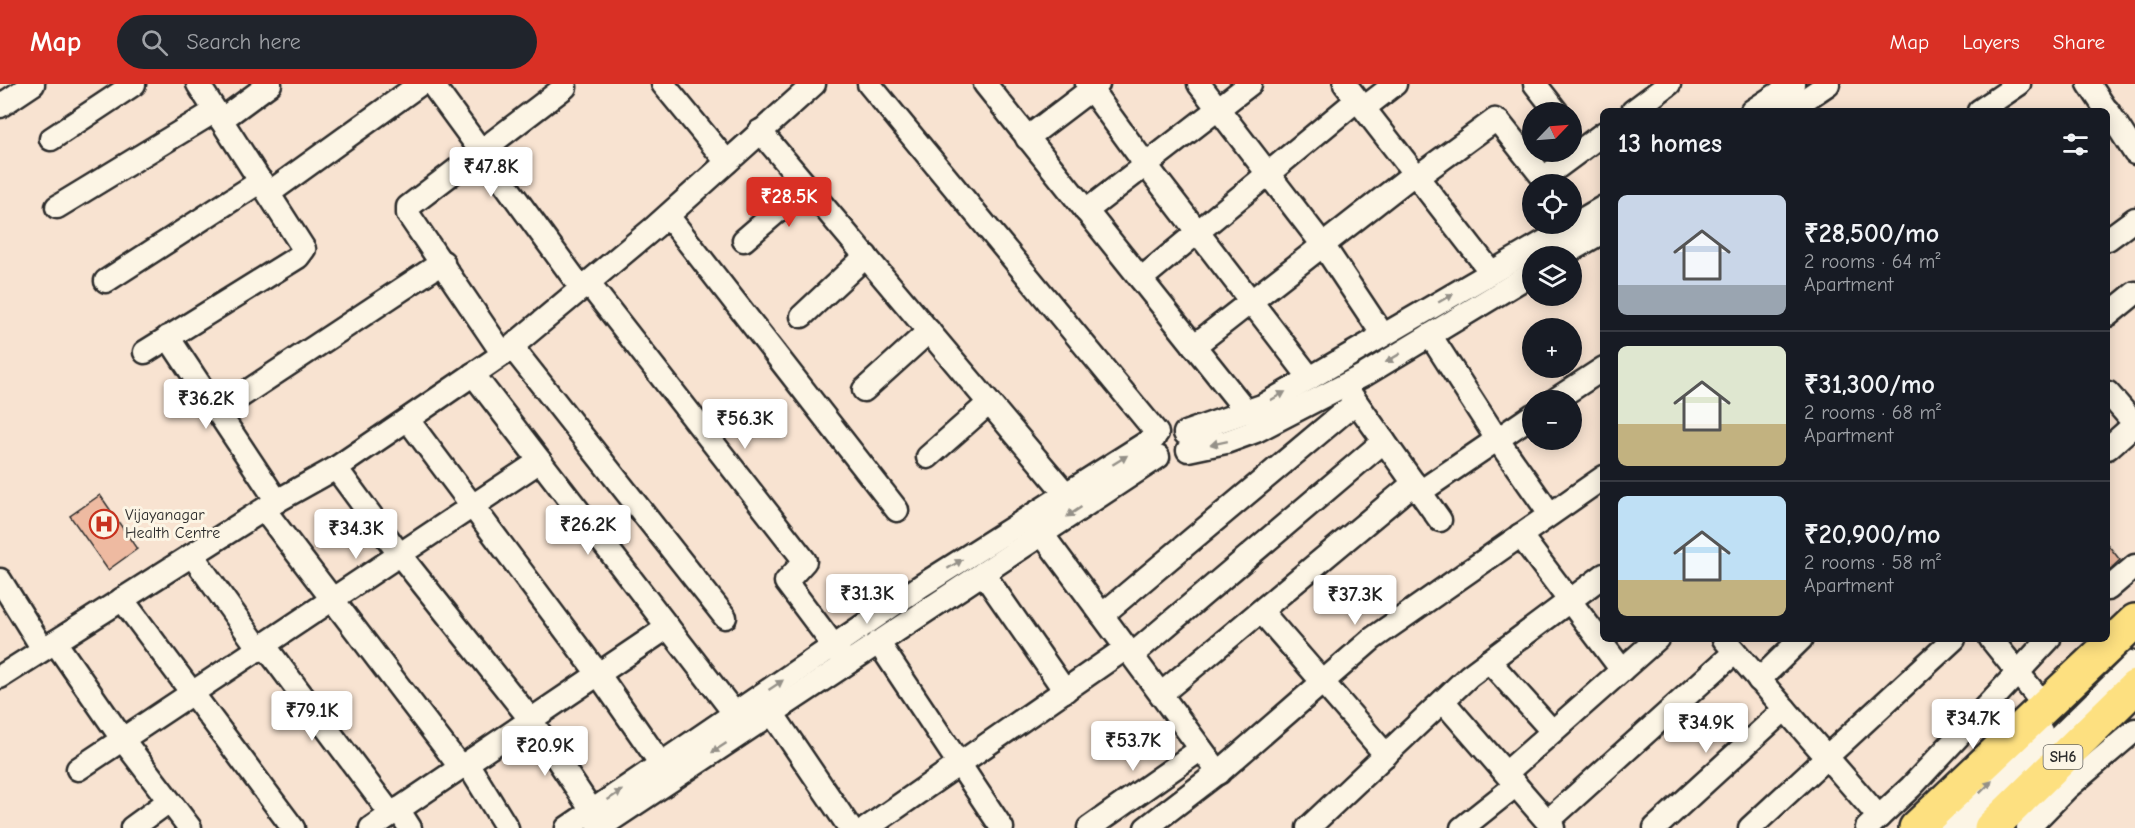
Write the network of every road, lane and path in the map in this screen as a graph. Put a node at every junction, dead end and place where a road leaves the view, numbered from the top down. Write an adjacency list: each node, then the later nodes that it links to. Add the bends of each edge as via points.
1 (33, 84): 25 (street)
2 (134, 84): 38 (street)
3 (198, 84): 32 (street)
4 (270, 84): 32 (street)
5 (420, 84): 47 (street)
6 (432, 84): 39 (street)
7 (663, 84): 41 (street)
8 (814, 84): 34 (street)
9 (869, 84): 92 (street)
10 (888, 84): 92 (street)
11 (985, 84): 36 (street)
12 (1199, 84): 31 (street)
13 (1250, 84): 31 (street)
14 (1395, 84): 23 (street)
15 (1535, 84): 24 (street)
16 (1791, 84): 27 (street)
17 (1828, 84): 28 (street)
18 (2019, 84): 29 (street)
19 (2089, 84): 30 (street)
20 (1092, 86): 36 (street); 42 (street)
21 (565, 87): 39 (street)
22 (1658, 87): 26 (street)
23 (1355, 98): 44 (street); 45 (street)
24 (1549, 102)
25 (0, 106)
26 (1636, 108)
27 (1756, 108)
28 (1792, 108)
29 (1983, 108)
30 (2103, 108)
31 (1217, 110): 42 (street); 44 (street)
32 (218, 115): 47 (street); 48 (street)
33 (2110, 120): 40 (street)
34 (760, 131): 41 (street); 46 (street)
35 (1600, 134): 37 (street)
36 (1027, 138): 50 (street)
37 (1582, 138)
38 (51, 139)
39 (481, 151): 62 (street, via 408,207 408,214); 67 (street)
40 (2135, 153)
41 (727, 162): 52 (street)
42 (1146, 165): 50 (street); 54 (street)
43 (1548, 174): 45 (street, via 1495,120)
44 (1267, 175): 54 (street); 59 (street)
45 (1416, 175): 59 (street); 63 (street)
46 (807, 186): 58 (street); 61 (street)
47 (265, 187): 66 (street); 75 (street, via 303,245 302,253)
48 (57, 207)
49 (1600, 209): 51 (street)
50 (1086, 211): 64 (street)
51 (1582, 215)
52 (668, 216): 67 (street); 104 (street)
53 (2135, 219): 57 (street)
54 (1197, 232): 64 (street); 69 (street)
55 (1600, 233): 60 (street)
56 (1550, 234): 63 (street)
57 (2110, 238)
58 (744, 240)
59 (1323, 245): 69 (street); 73 (street)
60 (1578, 246)
61 (866, 256): 71 (street); 72 (street)
62 (443, 262): 77 (street); 87 (street)
63 (1491, 272): 73 (street, one-way to 63)
64 (1141, 279): 76 (street)
65 (1522, 280): 74 (street)
66 (106, 281)
67 (585, 286): 77 (street); 137 (street, via 805,561 786,582)
68 (2135, 294): 70 (street)
69 (1251, 302): 76 (street); 81 (street)
70 (2110, 313)
71 (802, 316)
72 (929, 331): 82 (street); 86 (street)
73 (1383, 335): 81 (street)
74 (1430, 335): 84 (street, one-way to 84); 93 (street)
75 (168, 338): 78 (street); 87 (street)
76 (1194, 346): 88 (street)
77 (507, 350): 80 (street); 121 (street)
78 (145, 352)
79 (1600, 371): 83 (street)
80 (473, 374): 89 (street); 97 (street)
81 (1310, 378): 88 (street, one-way to 81)
82 (864, 390)
83 (1570, 390)
84 (1350, 393): 92 (street, one-way to 92, via 1249,434); 94 (street); 120 (street)
85 (2110, 395): 91 (street)
86 (989, 403): 96 (street); 101 (street)
87 (218, 411): 102 (street)
88 (1247, 412): 92 (street)
89 (408, 420): 98 (street); 103 (street)
90 (1522, 422): 93 (street)
91 (2135, 424): 95 (street)
92 (1169, 439): 101 (street, one-way to 92); 107 (street, one-way to 107)
93 (1497, 439): 100 (street); 105 (street)
94 (1384, 441): 100 (street); 136 (street)
95 (2110, 446)
96 (928, 457)
97 (540, 461): 103 (street); 123 (street)
98 (336, 468): 102 (street); 110 (street)
99 (1600, 485): 105 (street)
100 (1417, 487): 106 (street); 119 (street)
101 (1066, 494): 137 (street, one-way to 101)
102 (271, 506): 109 (street); 117 (street)
103 (472, 506): 110 (street); 142 (street)
104 (897, 510)
105 (1550, 514): 108 (street)
106 (1440, 520)
107 (1042, 534): 112 (street); 120 (street)
108 (1520, 535): 118 (street); 145 (street, via 1372,639)
109 (192, 555): 116 (street); 135 (street)
110 (400, 555): 117 (street); 155 (street)
111 (2135, 566): 115 (street)
112 (983, 573): 124 (street); 147 (street)
113 (1600, 578): 118 (street)
114 (0, 580): 133 (street)
115 (2110, 587)
116 (122, 599): 133 (street); 148 (street)
117 (332, 601): 135 (street); 164 (street)
118 (1568, 601): 125 (street); 138 (street)
119 (1261, 611): 145 (street); 149 (street)
120 (1102, 615): 136 (street)
121 (725, 617)
122 (2135, 621): 151 (highway)
123 (668, 627): 142 (street); 154 (street)
124 (878, 642): 137 (street); 162 (street)
125 (1600, 642)
126 (1600, 642): 140 (street)
127 (1654, 642): 140 (street)
128 (1798, 642): 144 (street)
129 (1951, 642): 161 (street)
130 (1993, 642): 141 (street)
131 (2046, 642): 141 (street)
132 (2135, 642): 190 (street, one-way to 132)
133 (49, 646): 143 (street); 158 (street)
134 (1730, 646): 144 (street); 173 (street)
135 (262, 648): 148 (street); 169 (street)
136 (1129, 652): 147 (street); 149 (street)
137 (840, 654): 153 (street); 154 (street, one-way to 137)
138 (1489, 661): 150 (street); 157 (street)
139 (2135, 662): 191 (street)
140 (1622, 670): 157 (street)
141 (2018, 672): 151 (street); 172 (street)
142 (599, 675): 155 (street); 163 (street)
143 (0, 677)
144 (1759, 680): 152 (street)
145 (1322, 682): 160 (street); 166 (street)
146 (2135, 687): 192 (highway, SH6)
147 (1065, 691): 162 (street)
148 (195, 694): 158 (street); 176 (street)
149 (1161, 694): 159 (street)
150 (1443, 701): 160 (street); 167 (street)
151 (2044, 705): 189 (highway)
152 (1785, 709): 161 (street); 187 (street)
153 (772, 713): 171 (street, one-way to 171); 180 (street)
154 (735, 714): 163 (street)
155 (531, 720): 164 (street); 170 (street)
156 (2135, 730): 193 (street, via 2066,789)
157 (1552, 731): 167 (street)
158 (123, 740): 165 (street); 168 (street)
159 (1201, 748): 166 (street); 183 (street)
160 (1386, 755): 185 (street)
161 (1827, 757): 172 (street); 188 (street)
162 (960, 763): 181 (street); 182 (street)
163 (661, 764): 170 (street, one-way to 163)
164 (464, 765): 169 (street); 178 (street)
165 (78, 769)
166 (1219, 773): 184 (street)
167 (1511, 779): 173 (street); 186 (street)
168 (169, 801): 174 (street); 175 (street)
169 (400, 817): 177 (street)
170 (596, 819): 171 (street); 179 (street)
171 (626, 821)
172 (1873, 822)
173 (1550, 825)
174 (132, 828)
175 (190, 828)
176 (293, 828)
177 (371, 828)
178 (507, 828)
179 (567, 828)
180 (850, 828)
181 (867, 828)
182 (1002, 828)
183 (1089, 828)
184 (1146, 828)
185 (1308, 828)
186 (1462, 828)
187 (1655, 828)
188 (1750, 828)
189 (1916, 828)
190 (1945, 828)
191 (1966, 828)
192 (1991, 828)
193 (2028, 828)

